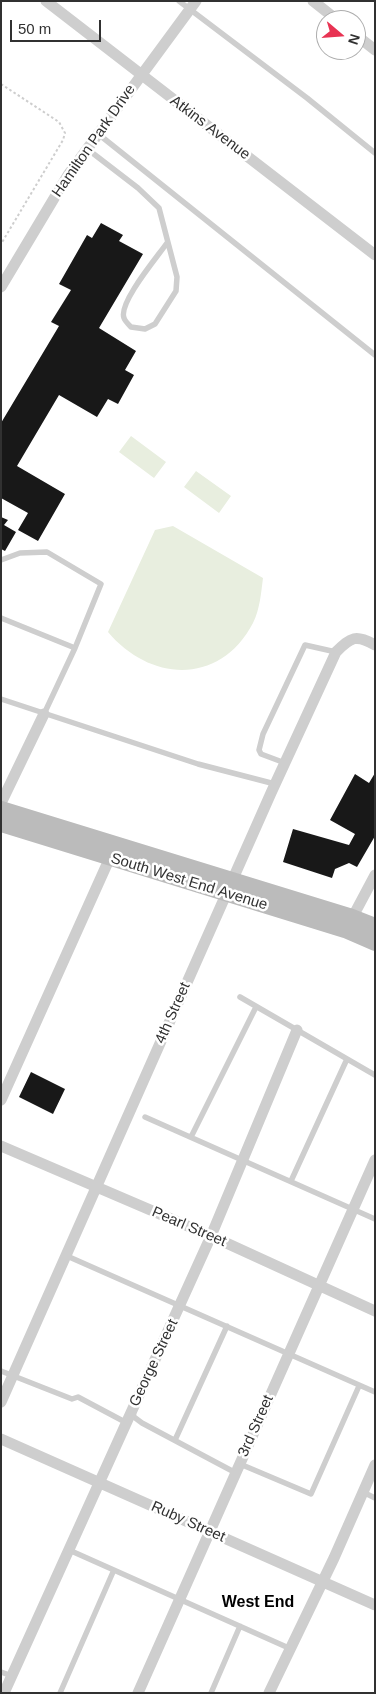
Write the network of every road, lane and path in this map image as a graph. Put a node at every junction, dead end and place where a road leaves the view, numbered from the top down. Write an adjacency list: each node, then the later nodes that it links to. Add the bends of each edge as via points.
1 (46, 1): 6 (street, Atkins Avenue)
2 (179, 1): 4 (lane)
3 (313, 1): 5 (street)
4 (193, 5): 6 (street, Hamilton Park Drive); 10 (lane)
5 (324, 10)
6 (141, 75): 8 (street, Hamilton Park Drive); 13 (street, Atkins Avenue)
7 (1, 84): 11 (path, via 59,122 65,133)
8 (97, 133): 9 (street, Hamilton Park Drive); 15 (lane)
9 (86, 148): 12 (lane, via 159,208); 14 (street, Hamilton Park Drive)
10 (375, 153)
11 (1, 244)
12 (167, 244): 12 (lane, via 177,277 176,291 155,324 145,329 132,327 124,318 124,308 134,288)
13 (375, 255)
14 (1, 287)
15 (375, 355)
16 (1, 560): 19 (lane, via 20,553 47,552 101,584)
17 (1, 618): 19 (lane)
18 (375, 645): 20 (street, via 361,638 348,640)
19 (75, 648): 22 (lane)
20 (336, 652): 23 (street, 4th Street); 23 (lane, via 306,645 262,734 261,754)
21 (1, 699): 22 (lane)
22 (44, 714): 24 (lane, via 198,764); 25 (street)
23 (285, 763): 24 (street, 4th Street)
24 (275, 784): 30 (street, 4th Street)
25 (1, 803)
26 (1, 809): 28 (main road, South West End Avenue)
27 (1, 824): 28 (main road, South West End Avenue)
28 (113, 851): 30 (main road, South West End Avenue); 39 (street)
29 (375, 875): 31 (street)
30 (230, 887): 31 (main road, South West End Avenue); 46 (street, 4th Street)
31 (349, 924): 32 (main road, South West End Avenue); 33 (main road, South West End Avenue)
32 (375, 926)
33 (375, 943)
34 (240, 997): 35 (lane)
35 (256, 1007): 36 (lane); 41 (lane)
36 (296, 1030): 37 (lane); 43 (street, George Street)
37 (347, 1059): 38 (lane); 45 (lane)
38 (375, 1075)
39 (1, 1100)
40 (145, 1117): 41 (lane)
41 (191, 1137): 43 (lane)
42 (1, 1146): 46 (street, Pearl Street)
43 (242, 1159): 45 (lane); 49 (street, George Street)
44 (375, 1160): 47 (street, 3rd Street)
45 (291, 1181): 47 (lane)
46 (97, 1188): 49 (street, Pearl Street); 50 (street, 4th Street)
47 (353, 1209): 48 (lane); 51 (street, 3rd Street)
48 (375, 1219)
49 (211, 1236): 51 (street, Pearl Street); 52 (street, George Street)
50 (67, 1256): 52 (lane); 57 (street, 4th Street)
51 (319, 1286): 53 (street, Pearl Street); 55 (street, 3rd Street)
52 (180, 1306): 54 (lane); 61 (street, George Street)
53 (375, 1311)
54 (227, 1326): 55 (lane); 64 (lane)
55 (288, 1353): 58 (lane); 66 (street, 3rd Street)
56 (1, 1371): 57 (lane)
57 (14, 1374): 60 (street, 4th Street); 62 (lane, via 72,1399 78,1398)
58 (360, 1386): 59 (lane); 66 (lane, via 311,1494)
59 (375, 1392)
60 (1, 1402)
61 (133, 1407): 62 (street, George Street); 64 (lane, via 134,1417)
62 (125, 1422): 67 (street, George Street)
63 (1, 1439): 67 (street, Ruby Street)
64 (175, 1440): 66 (lane)
65 (375, 1464): 68 (street)
66 (238, 1469): 70 (street, 3rd Street)
67 (98, 1482): 70 (street, Ruby Street); 71 (street, George Street)
68 (363, 1492): 69 (lane); 73 (street)
69 (375, 1498)
70 (210, 1532): 73 (street, Ruby Street); 74 (street, 3rd Street)
71 (68, 1550): 72 (lane); 78 (street, George Street)
72 (114, 1572): 74 (lane); 80 (lane)
73 (322, 1581): 75 (street, Ruby Street); 77 (street)
74 (180, 1599): 76 (lane); 81 (street, 3rd Street)
75 (375, 1605)
76 (240, 1626): 77 (lane); 82 (lane)
77 (291, 1649): 83 (street)
78 (6, 1674): 79 (street, George Street)
79 (4, 1693)
80 (60, 1693)
81 (138, 1693)
82 (211, 1693)
83 (269, 1693)

